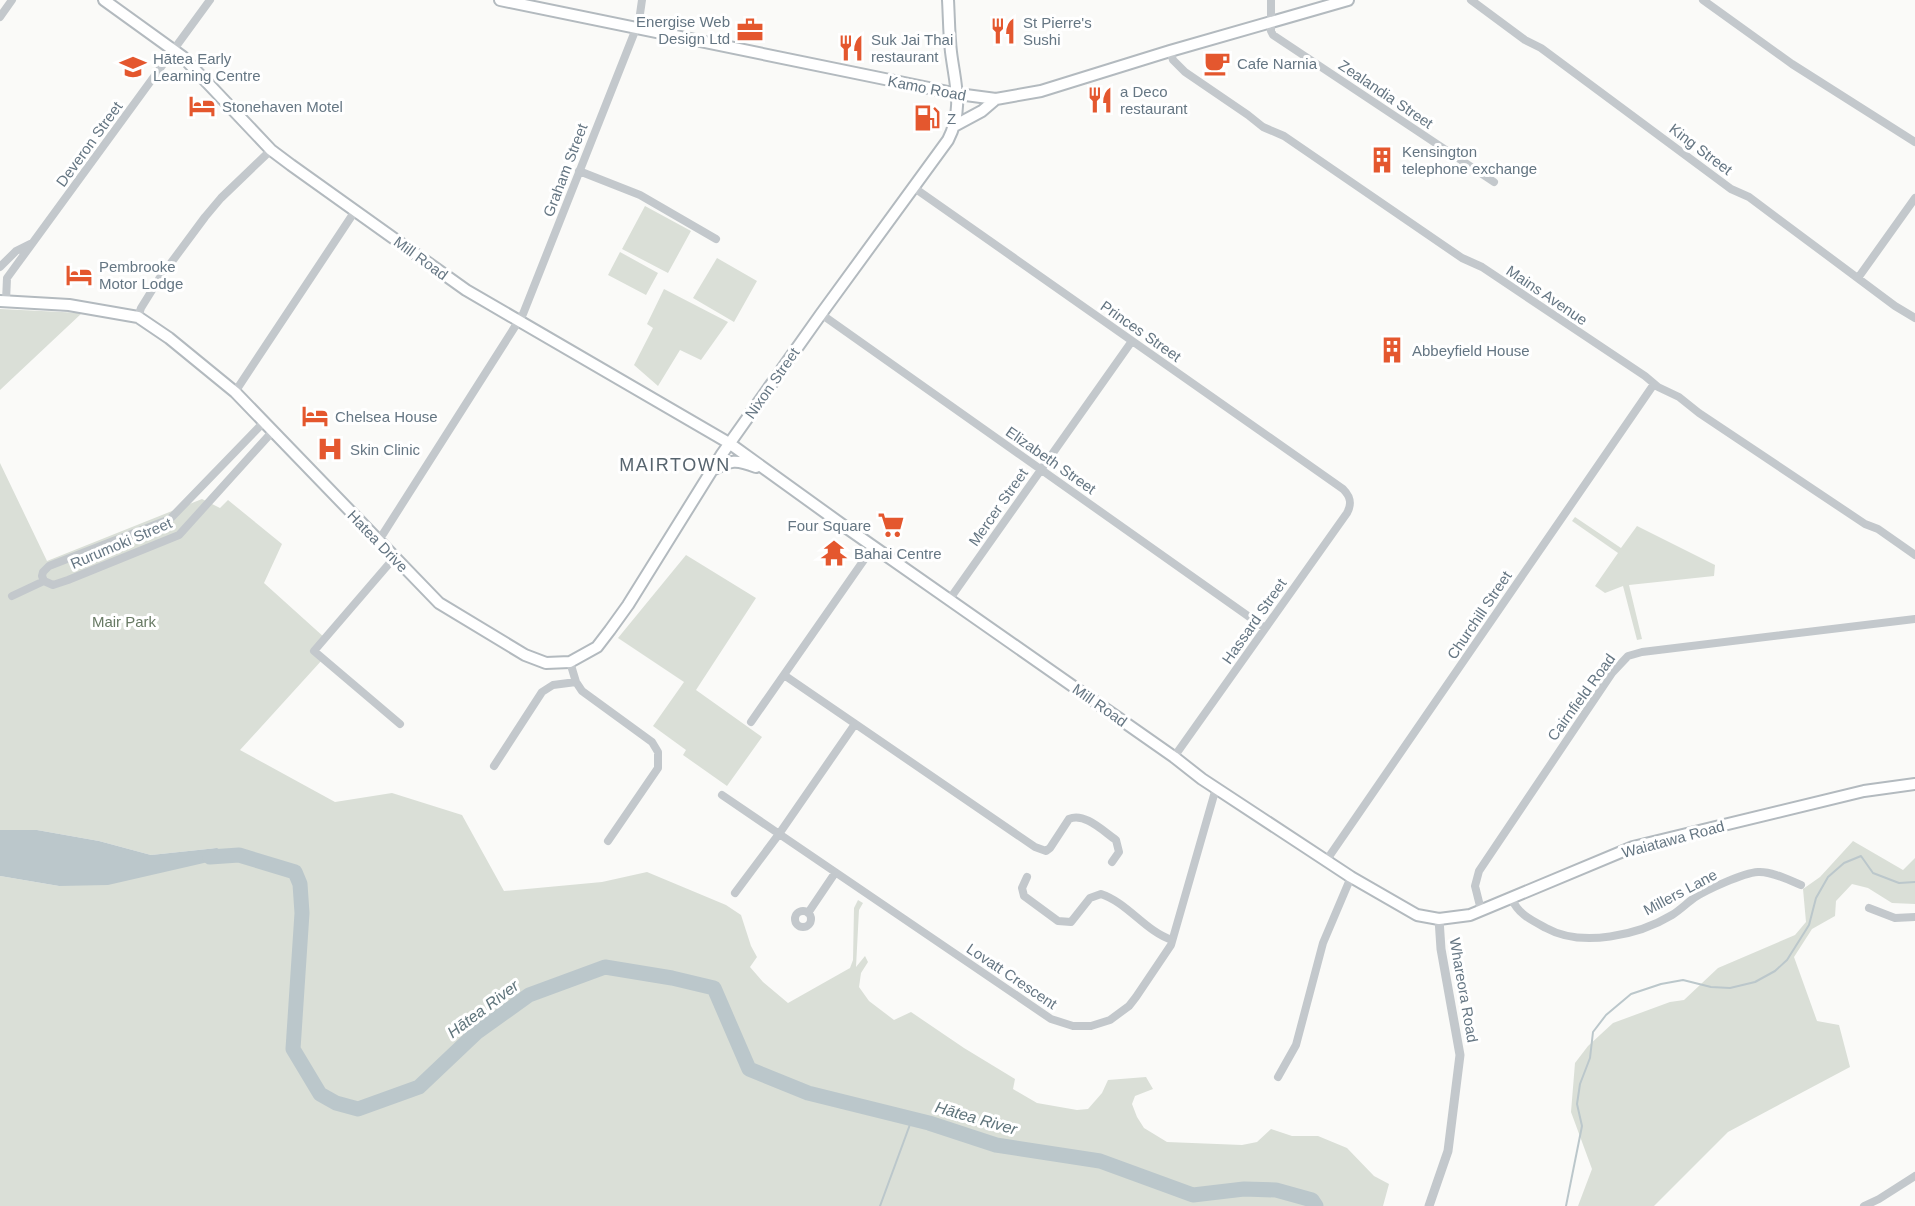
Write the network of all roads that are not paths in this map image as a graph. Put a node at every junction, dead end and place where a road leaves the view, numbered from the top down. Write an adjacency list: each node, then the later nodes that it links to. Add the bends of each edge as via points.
1 (12, 0): 11 (street)
2 (104, 0): 14 (main road, Mill Road)
3 (210, 0): 14 (street, Deveron Street)
4 (500, 0): 13 (main road, Kamo Road)
5 (642, 0): 13 (street, Graham Street)
6 (948, 0): 16 (main road, Nixon Street, via 950,50)
7 (1271, 0): 12 (street)
8 (1348, 0): 12 (main road, Kamo Road)
9 (1472, 0): 29 (street, King Street)
10 (1703, 0): 19 (street, via 1792,64)
11 (0, 17)
12 (1271, 23): 15 (main road, Kamo Road); 22 (street, Zealandia Street, via 1276,37)
13 (636, 28): 16 (main road, Kamo Road); 21 (street, Graham Street)
14 (174, 50): 20 (main road, Mill Road); 27 (street, Deveron Street)
15 (1170, 51): 17 (main road, Kamo Road, via 1041,91); 36 (street, Mains Avenue, via 1185,72 1263,127 1284,136)
16 (958, 94): 17 (main road, Kamo Road); 18 (main road, Nixon Street)
17 (996, 99): 18 (main road)
18 (956, 124): 23 (main road, Nixon Street)
19 (1915, 142)
20 (272, 150): 25 (main road, Mill Road); 32 (street, via 205,217 159,279)
21 (579, 171): 26 (street, via 640,195); 34 (street, Graham Street)
22 (1494, 182)
23 (913, 187): 31 (main road, Nixon Street); 35 (street, Princes Street)
24 (1915, 198): 29 (street)
25 (355, 211): 34 (main road, Mill Road, via 466,290); 37 (street)
26 (716, 239)
27 (31, 244): 28 (street, Deveron Street, via 16,251); 30 (street, Deveron Street, via 7,278)
28 (0, 267)
29 (1858, 278): 33 (street, King Street)
30 (3, 301): 32 (main road, Hatea Drive, via 69,305)
31 (820, 314): 40 (main road, Nixon Street); 42 (street, Elizabeth Street)
32 (138, 316): 37 (main road, Hatea Drive)
33 (1915, 318)
34 (518, 321): 40 (main road, Mill Road); 45 (street, Graham Street)
35 (1132, 341): 42 (street, Mercer Street); 44 (street, Princes Street, via 1343,489)
36 (1654, 384): 47 (street, Mains Avenue); 67 (street, Churchill Street)
37 (235, 392): 38 (main road, Hatea Drive)
38 (264, 422): 39 (main road, Hatea Drive); 49 (street, Rurumoki Street, via 170,519 50,566 43,572)
39 (273, 431): 45 (main road, Hatea Drive); 49 (street, Rurumoki Street, via 179,536 56,585)
40 (729, 443): 41 (main road, Nixon Street); 43 (main road, Mill Road)
41 (711, 470): 43 (main road, Mill Road, via 737,461); 54 (main road, Nixon Street, via 604,639 589,653)
42 (1041, 470): 51 (street, Mercer Street); 53 (street, Elizabeth Street)
43 (771, 472): 46 (main road, Mill Road)
44 (1350, 500): 53 (street, Hassard Street, via 1347,513)
45 (376, 540): 48 (main road, Hatea Drive)
46 (873, 547): 51 (main road, Mill Road); 55 (street)
47 (1915, 555)
48 (394, 558): 54 (main road, Hatea Drive, via 439,603 516,651 546,663); 58 (street, via 314,651)
49 (44, 581): 50 (street, Rurumoki Street)
50 (12, 596)
51 (949, 600): 60 (main road, Mill Road)
52 (1915, 619): 76 (street, Cairnfield Road, via 1628,656 1612,673 1479,871 1475,886)
53 (1265, 628): 60 (street, Hassard Street)
54 (570, 662): 56 (street)
55 (784, 675): 57 (street); 59 (street)
56 (576, 682): 61 (street, via 553,685 542,692); 66 (street, via 591,699 652,742 658,753 658,768)
57 (751, 722)
58 (400, 724)
59 (855, 724): 65 (street); 68 (street, via 1035,847 1046,851 1069,819 1082,818 1116,840 1119,852)
60 (1174, 757): 63 (main road, Mill Road)
61 (494, 766)
62 (1915, 784): 74 (main road, Waiatawa Road, via 1864,791 1633,847)
63 (1217, 789): 67 (main road, Mill Road); 80 (street, Lovatt Crescent)
64 (722, 795): 65 (street, Lovatt Crescent)
65 (779, 834): 69 (street, Lovatt Crescent); 73 (street)
66 (608, 841)
67 (1326, 861): 71 (main road, Mill Road)
68 (1112, 862)
69 (836, 873): 77 (street); 80 (street, Lovatt Crescent, via 1051,1019 1065,1024 1091,1026 1119,1014 1136,998)
70 (1027, 877): 80 (street, via 1022,888 1024,896 1058,921 1071,922 1090,898 1101,894)
71 (1352, 877): 79 (main road, Mill Road, via 1417,915); 81 (street, via 1323,944 1296,1045)
72 (1801, 885): 74 (street, Millers Lane, via 1758,872 1697,896 1672,915 1610,937 1578,937 1552,931 1521,913)
73 (735, 893)
74 (1512, 898): 76 (main road, Waiatawa Road)
75 (1869, 908): 78 (street, via 1895,918)
76 (1481, 910): 79 (main road, Waiatawa Road)
77 (808, 913)
78 (1915, 917)
79 (1439, 920): 83 (street, Whareora Road, via 1460,1055 1448,1150)
80 (1172, 940)
81 (1278, 1077)
82 (1915, 1176): 84 (street)
83 (1429, 1206)
84 (1864, 1206)

